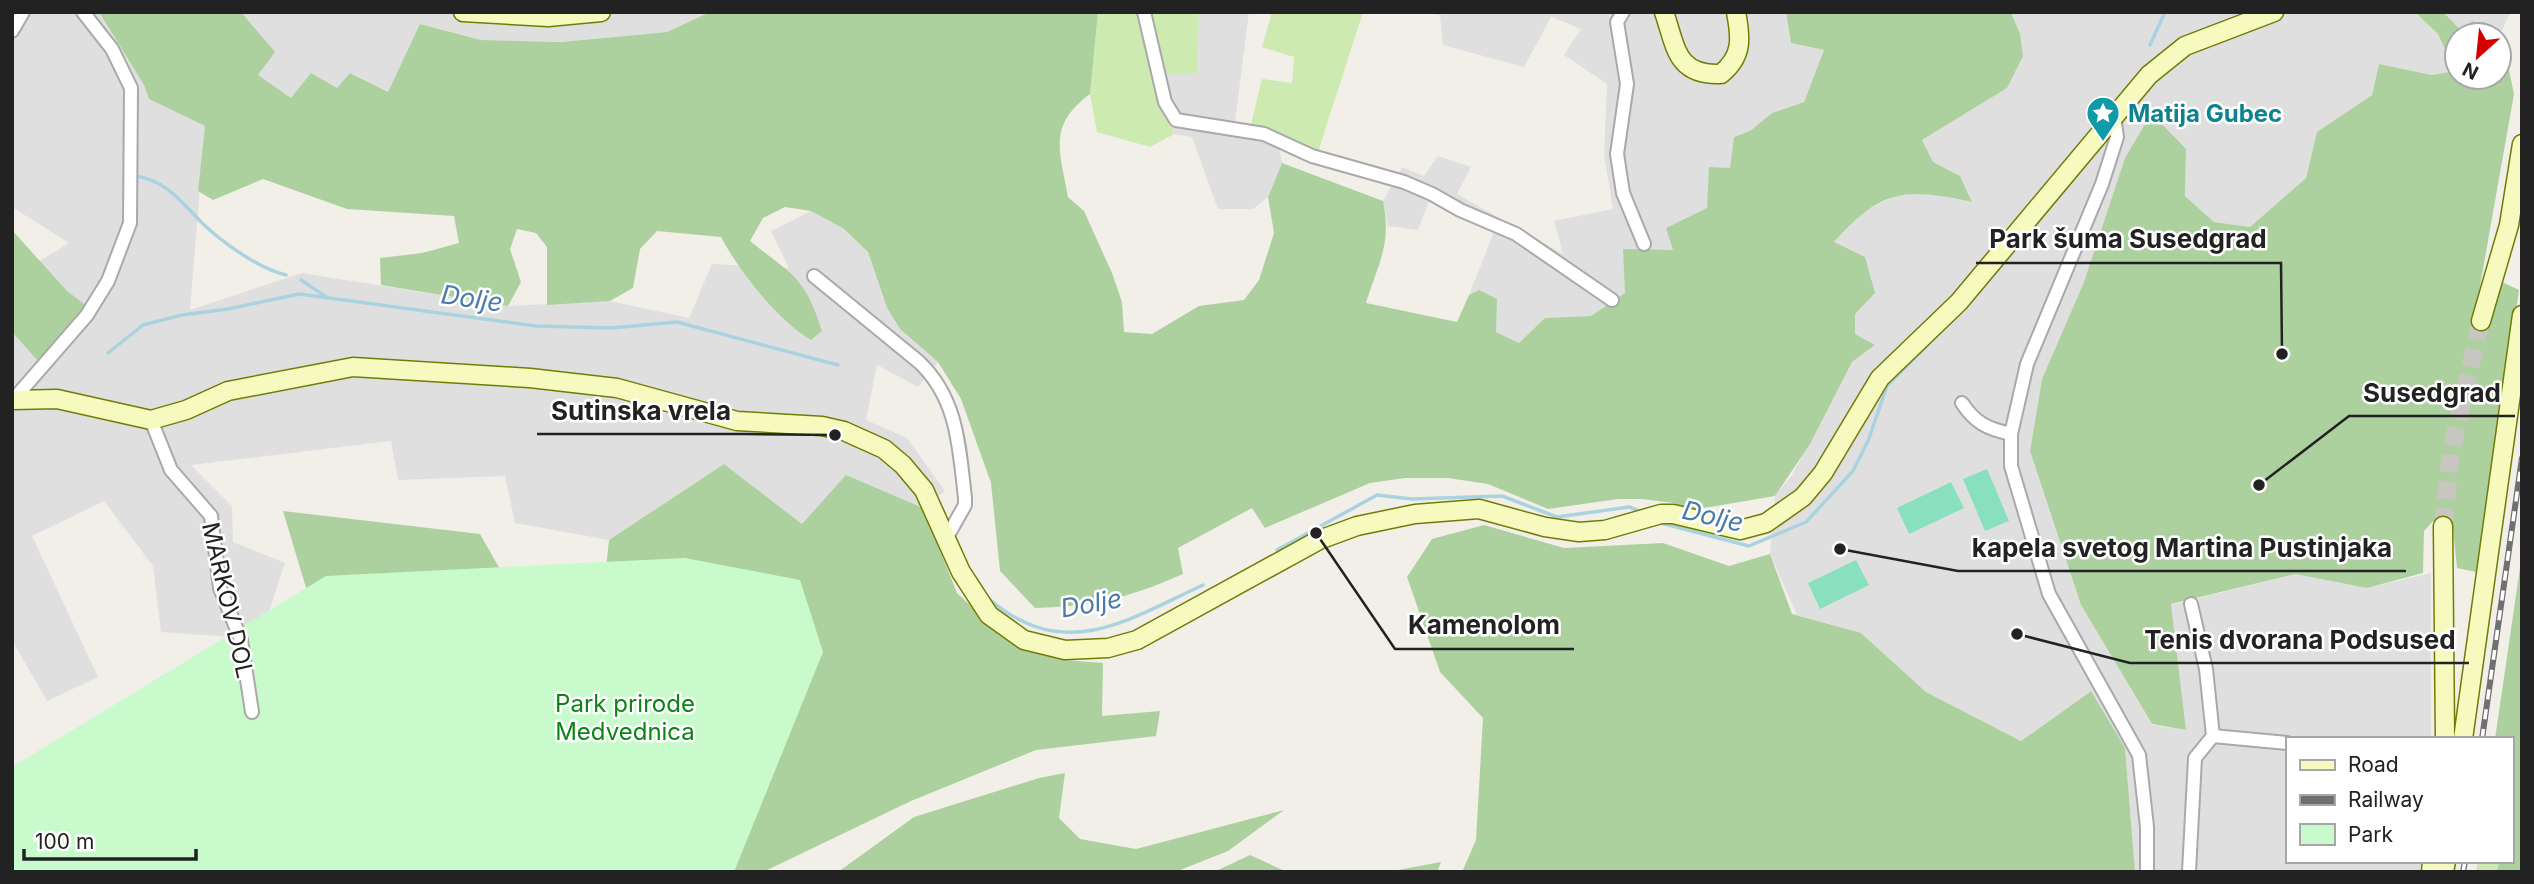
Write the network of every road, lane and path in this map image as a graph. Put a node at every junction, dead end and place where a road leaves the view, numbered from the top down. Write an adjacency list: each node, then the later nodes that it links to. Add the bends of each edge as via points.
1 (23, 12): 10 (street)
2 (83, 12): 18 (street, via 112,49 131,88 130,223 108,281 87,315)
3 (463, 12): 4 (street, via 548,17)
4 (601, 12)
5 (1144, 12): 15 (street, via 1165,102 1175,120 1264,134 1312,156 1413,186 1516,234)
6 (1623, 12): 13 (street, via 1617,22 1627,84 1617,154 1623,193)
7 (1664, 12): 8 (street, via 1680,58 1705,74 1721,74 1737,56 1741,40)
8 (1737, 12)
9 (2274, 12): 11 (street, via 2175,52)
10 (12, 31)
11 (2114, 116): 21 (street, via 2117,137 2106,173 2027,364); 23 (street, via 1959,302 1880,378 1824,473 1804,498 1752,529 1724,528 1661,514 1605,530 1579,532 1479,509 1415,514 1319,540 1137,640 1082,650 1036,644 1002,626 979,604)
12 (2522, 144): 17 (street, via 2509,225)
13 (1644, 244)
14 (814, 276): 23 (street, via 919,362 946,396 957,430 965,498)
15 (1612, 300)
16 (2522, 315): 28 (street)
17 (2481, 321)
18 (13, 399): 20 (street, via 57,399)
19 (1962, 403): 21 (street, via 1971,418 1989,429)
20 (150, 420): 23 (street, via 228,391 353,367 530,378 626,390 729,419 822,426 862,437 903,465 924,490); 25 (street, MARKOV DOL, via 171,470 211,516 220,588 241,640)
21 (2011, 434): 30 (street, via 2011,466 2049,594 2140,755)
22 (2443, 526): 27 (street)
23 (947, 537)
24 (2191, 604): 26 (street, via 2206,668)
25 (252, 712)
26 (2213, 736): 29 (street); 31 (street, via 2195,758)
27 (2445, 737)
28 (2463, 737)
29 (2286, 743)
30 (2147, 872)
31 (2189, 872)

